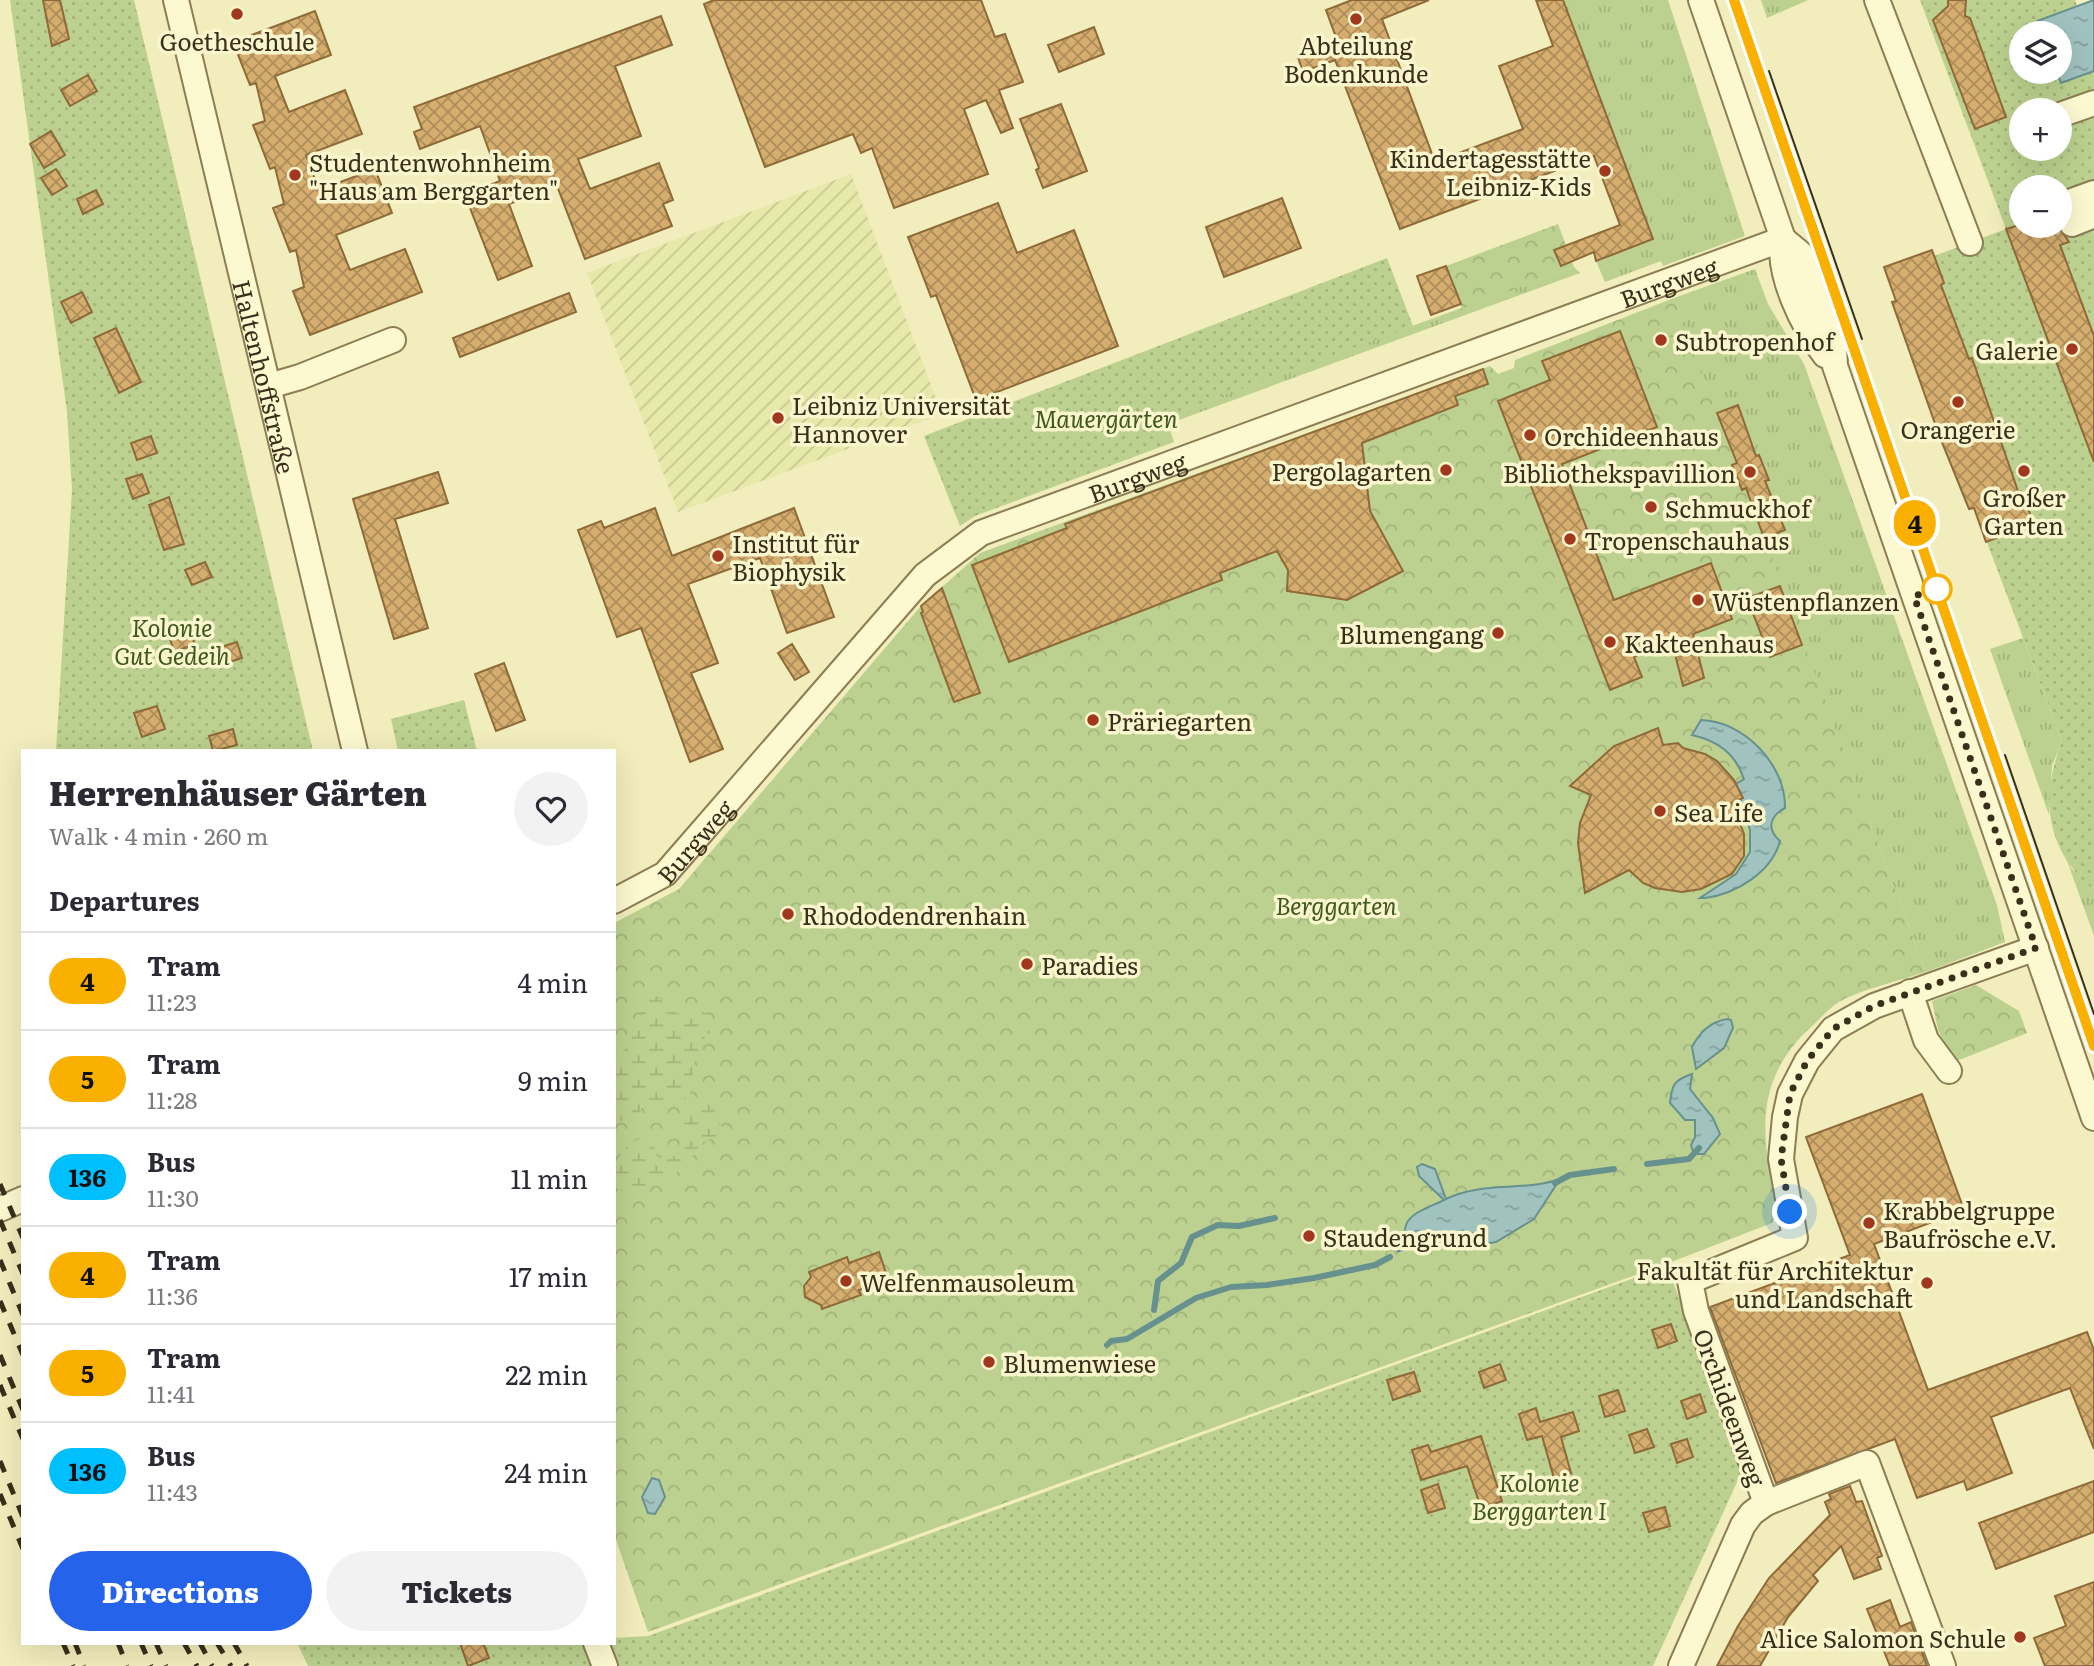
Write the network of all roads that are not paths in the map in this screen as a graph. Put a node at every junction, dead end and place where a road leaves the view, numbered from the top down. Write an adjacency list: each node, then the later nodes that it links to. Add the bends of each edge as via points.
1 (176, 0): 11 (street, Haltenhoffstraße)
2 (1701, 0): 8 (street)
3 (1877, 0): 9 (street)
4 (2094, 103): 5 (street)
5 (2072, 111)
6 (2094, 193): 7 (street)
7 (2077, 214)
8 (1783, 239): 13 (street, Burgweg, via 981,533 925,575 665,874); 14 (street, via 1780,258 1787,282 1822,351 1835,366)
9 (1970, 243)
10 (393, 341): 11 (street)
11 (269, 386): 12 (street, Haltenhoffstraße)
12 (355, 749)
13 (616, 900)
14 (2036, 948): 15 (street, Orchideenweg); 17 (street)
15 (1910, 992): 16 (street, via 1926,1040); 20 (street, Orchideenweg, via 1833,1029 1807,1061 1790,1094 1781,1159 1795,1238 1690,1281 1696,1311)
16 (1949, 1070)
17 (2094, 1118)
18 (21, 1200): 19 (street)
19 (0, 1209)
20 (1766, 1503): 23 (street, via 1743,1525); 24 (street, via 1867,1462)
21 (597, 1645): 22 (street)
22 (604, 1666)
23 (1681, 1666)
24 (1943, 1666)

